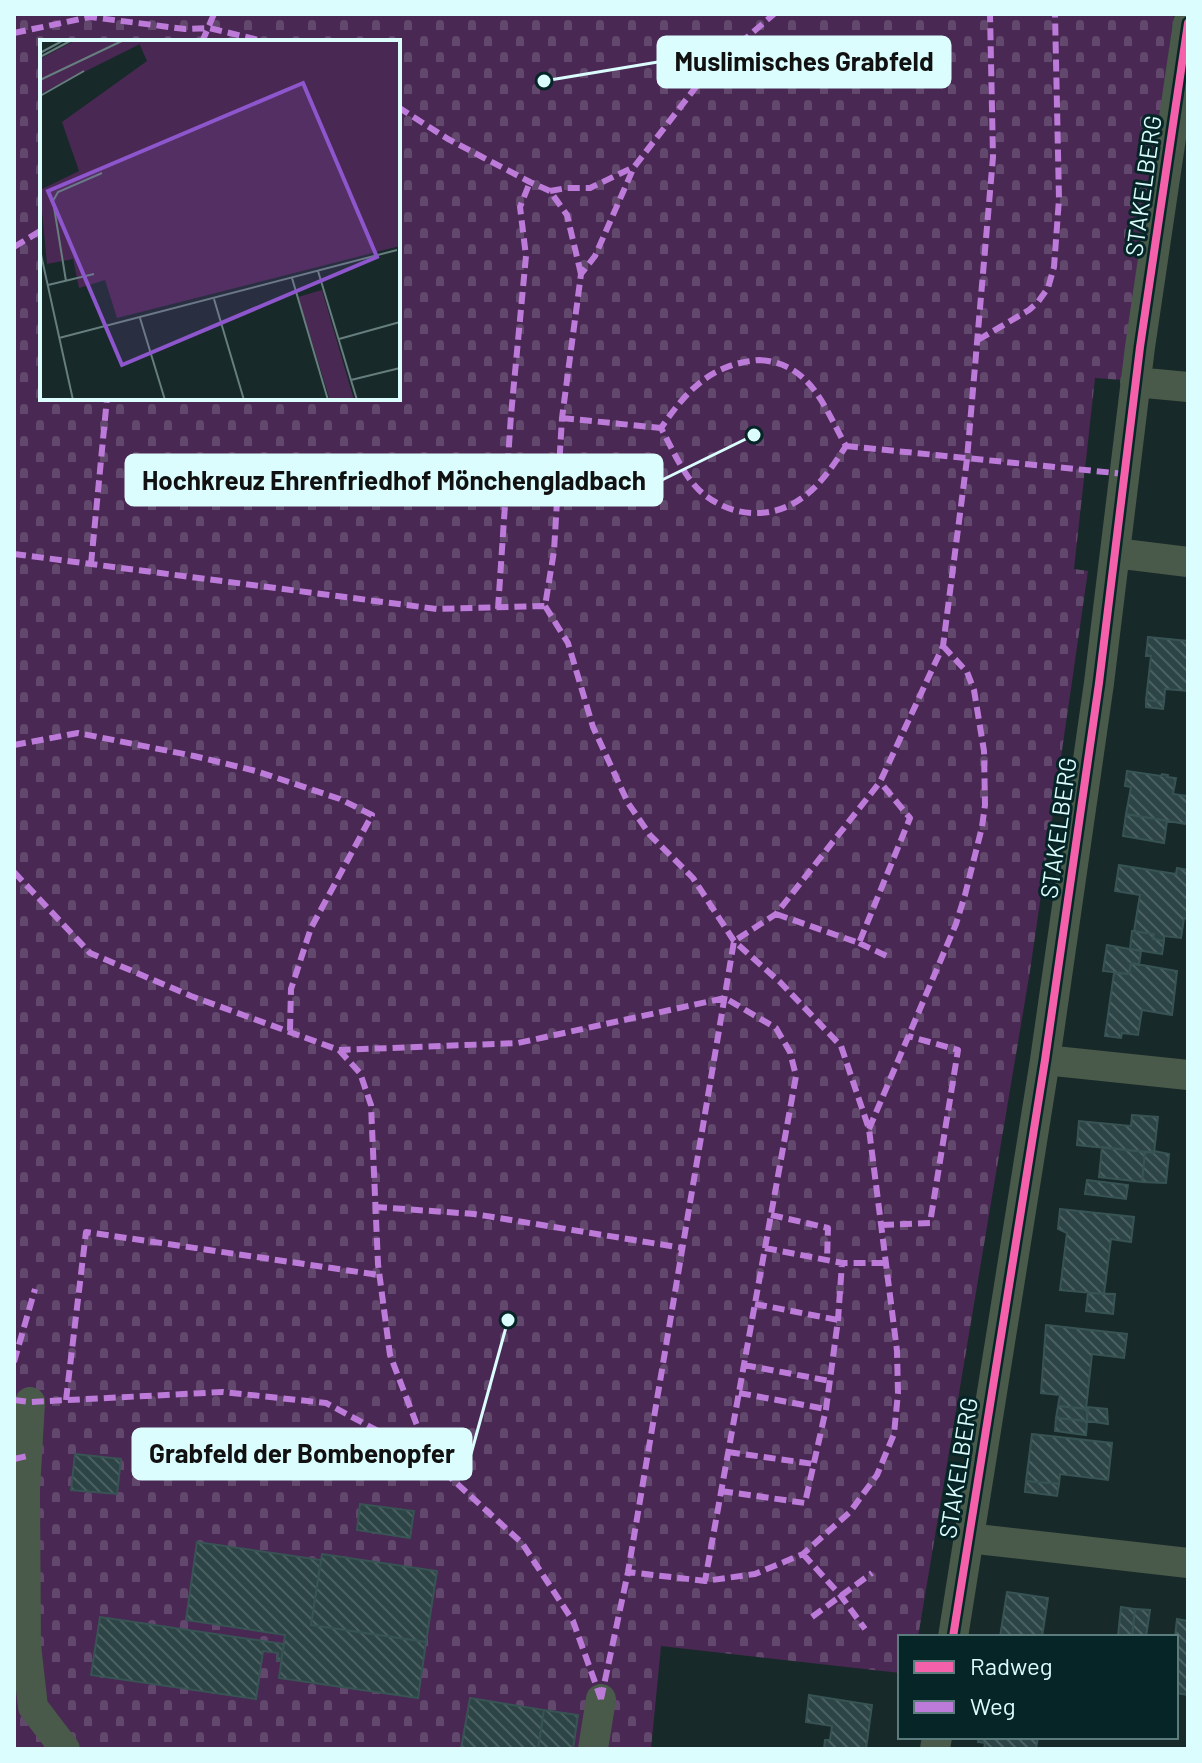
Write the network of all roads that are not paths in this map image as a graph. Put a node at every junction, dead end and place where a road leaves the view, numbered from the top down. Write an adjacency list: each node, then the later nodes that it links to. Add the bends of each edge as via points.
1 (1188, 23): 2 (street, STAKELBERG)
2 (1135, 382): 3 (street); 4 (street, STAKELBERG)
3 (1188, 387)
4 (1115, 553): 5 (street); 6 (street, STAKELBERG)
5 (1188, 562)
6 (1045, 1060): 7 (street); 9 (street, STAKELBERG)
7 (1188, 1075)
8 (30, 1402): 13 (street, via 26,1645 33,1707)
9 (968, 1538): 10 (street); 11 (street, STAKELBERG)
10 (1188, 1563)
11 (953, 1635)
12 (601, 1699): 14 (street)
13 (65, 1749)
14 (593, 1749)

